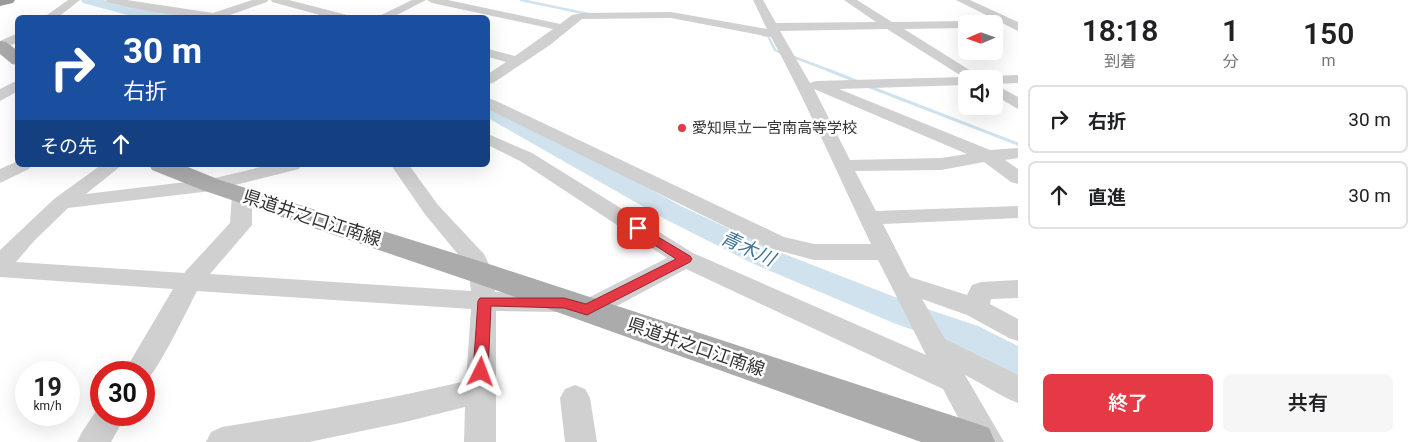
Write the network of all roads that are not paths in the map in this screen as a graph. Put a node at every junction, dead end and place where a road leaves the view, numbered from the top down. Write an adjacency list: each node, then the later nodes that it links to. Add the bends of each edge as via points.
1 (8, 0): 10 (highway)
2 (75, 0): 15 (street)
3 (111, 0): 16 (street)
4 (263, 0): 17 (street)
5 (276, 0): 18 (street)
6 (421, 0): 19 (street)
7 (432, 0): 13 (street)
8 (849, 0): 23 (street)
9 (961, 0): 22 (street)
10 (0, 2)
11 (505, 4): 13 (street)
12 (676, 6): 14 (street)
13 (488, 12): 24 (street)
14 (663, 14): 20 (street); 24 (street, via 605,10 576,17)
15 (52, 15)
16 (206, 15)
17 (218, 15)
18 (335, 15)
19 (387, 15)
20 (764, 19): 23 (street); 35 (street)
21 (958, 24): 23 (street)
22 (1015, 24)
23 (890, 25): 30 (street)
24 (564, 28): 29 (street)
25 (15, 38): 26 (street)
26 (0, 46): 28 (main road)
27 (490, 54): 29 (street)
28 (15, 58)
29 (517, 61): 31 (street)
30 (962, 70)
31 (490, 79)
32 (1003, 80): 33 (street)
33 (1018, 80)
34 (958, 81): 35 (street)
35 (810, 85): 43 (street); 44 (street)
36 (15, 86): 38 (street)
37 (1005, 94): 40 (street)
38 (0, 96)
39 (490, 104): 57 (street, via 777,243 814,252)
40 (1018, 104)
41 (490, 140): 58 (street, via 526,157)
42 (1018, 153): 43 (street)
43 (988, 156): 44 (street, via 941,164); 51 (street)
44 (842, 166): 56 (street)
45 (18, 167): 50 (street)
46 (110, 167): 54 (street)
47 (166, 167): 52 (main road, 県道井之口江南線)
48 (284, 167): 52 (street)
49 (401, 167): 63 (street, via 431,209 476,260)
50 (0, 177)
51 (1018, 178)
52 (211, 185): 53 (main road, 県道井之口江南線); 54 (street)
53 (242, 195): 61 (street, via 240,225); 63 (main road, 県道井之口江南線)
54 (61, 203): 59 (street)
55 (1018, 212): 56 (street)
56 (869, 218): 57 (street)
57 (886, 252): 62 (street)
58 (685, 259): 65 (street); 70 (street)
59 (0, 265)
60 (0, 269): 61 (street)
61 (190, 281): 63 (street); 69 (street)
62 (902, 283): 66 (street); 68 (street)
63 (482, 287): 65 (main road, 県道井之口江南線); 71 (street)
64 (1018, 289): 66 (street, via 981,291)
65 (575, 306): 79 (main road, 県道井之口江南線)
66 (976, 308): 67 (street)
67 (1018, 331)
68 (935, 348): 70 (street); 72 (street)
69 (144, 361)
70 (952, 380): 80 (street)
71 (480, 390): 76 (street, via 405,410); 77 (street)
72 (1018, 390)
73 (575, 398): 78 (street)
74 (103, 426): 75 (street)
75 (93, 442)
76 (222, 442)
77 (480, 442)
78 (581, 442)
79 (975, 442)
80 (988, 442)

